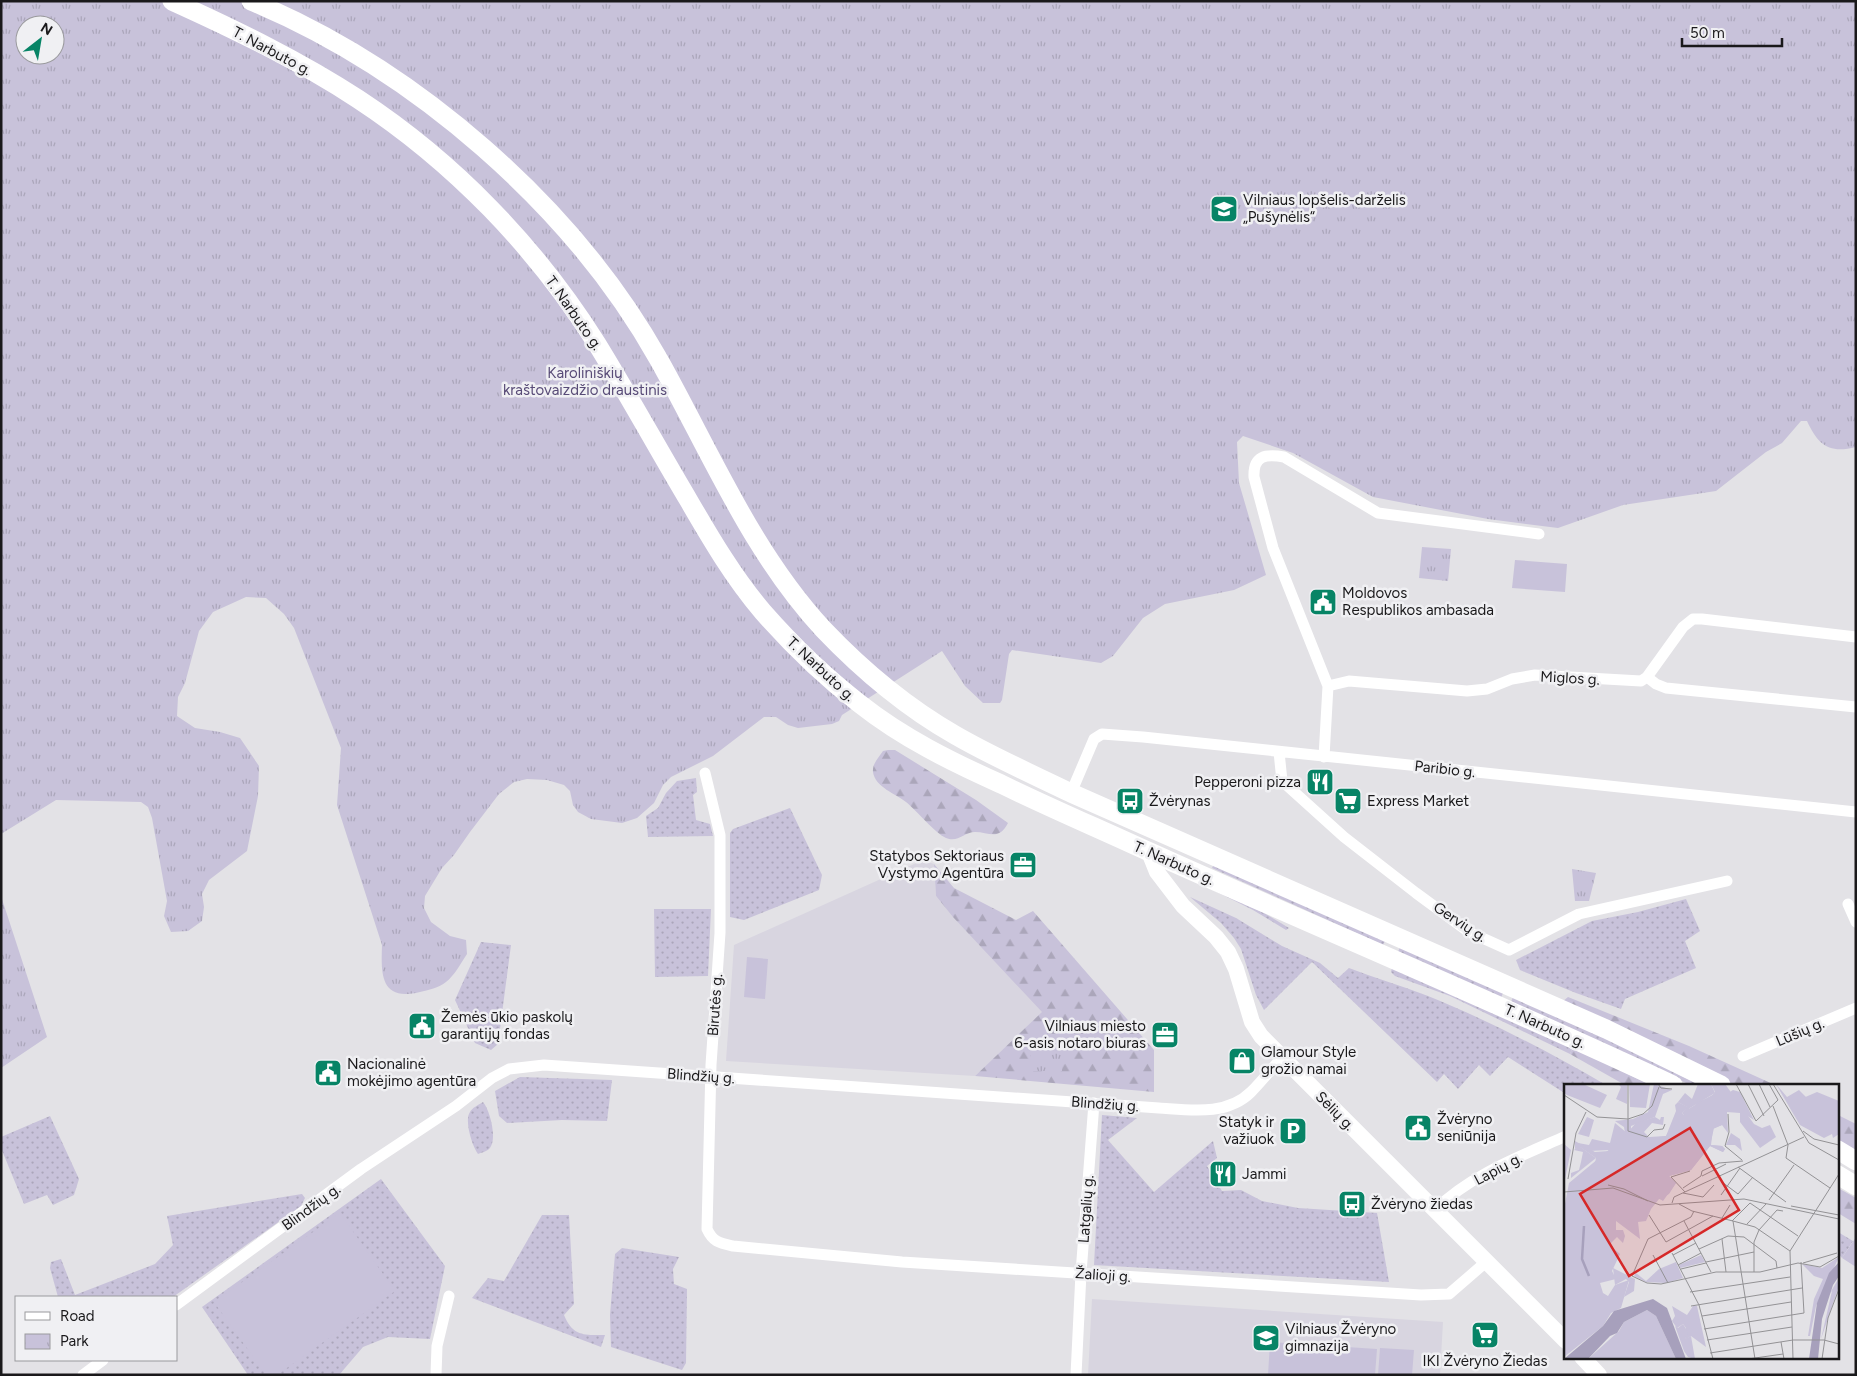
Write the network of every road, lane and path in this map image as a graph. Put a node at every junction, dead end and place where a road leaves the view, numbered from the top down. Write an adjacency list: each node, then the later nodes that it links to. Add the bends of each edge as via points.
1 (172, 1): 14 (main road, T. Narbuto g., via 267,46 358,99 448,167 483,201 556,285 595,342 717,549 741,583 763,612 803,654 861,705 903,734 955,763)
2 (251, 1): 11 (main road, T. Narbuto g., via 324,36 376,68 431,106 512,174 592,262 632,317 658,358 755,539 789,589 824,630 879,683 922,714 993,756)
3 (1539, 534): 6 (street, via 1378,513 1284,457 1264,456 1259,459 1254,477 1270,540)
4 (1856, 637): 5 (street, via 1693,619 1683,627)
5 (1647, 677): 6 (street, Miglos g., via 1630,681 1535,676 1467,691 1349,681); 7 (street, via 1666,688)
6 (1328, 686): 9 (street)
7 (1856, 707)
8 (1278, 752): 9 (street, Paribio g.); 11 (street, Paribio g., via 1102,734 1094,739); 15 (street, Gervių g., via 1282,781 1344,837 1470,932 1509,950 1579,914)
9 (1324, 757): 12 (street, Paribio g.)
10 (705, 773): 21 (street, Birutės g., via 720,836 720,933)
11 (1071, 793): 13 (main road, T. Narbuto g.)
12 (1856, 812)
13 (1139, 823): 14 (main road); 23 (main road, T. Narbuto g., via 1606,1029)
14 (1149, 852): 20 (main road, Sėlių g., via 1157,872 1183,906 1216,936 1228,952 1252,1022); 22 (main road, T. Narbuto g.)
15 (1726, 881)
16 (1848, 904): 17 (street)
17 (1856, 922)
18 (1856, 1008): 19 (street, Lūšių g.)
19 (1743, 1056)
20 (1282, 1058): 24 (street, Blindžių g., via 1250,1093 1226,1107 1210,1110); 30 (main road, Sėlių g.)
21 (711, 1077): 24 (street, Blindžių g.); 31 (street, Birutės g., via 707,1229); 35 (street, Blindžių g., via 544,1065 509,1069 361,1170)
22 (1671, 1084)
23 (1719, 1084)
24 (1094, 1103): 33 (street, Latgalių g.)
25 (1564, 1137): 30 (street, Lapių g., via 1487,1174 1445,1200)
26 (1840, 1151): 27 (main road)
27 (1856, 1161)
28 (1840, 1176): 29 (main road)
29 (1856, 1186)
30 (1435, 1210): 32 (main road, Sėlių g.)
31 (710, 1238): 33 (street, Žalioji g., via 720,1243 752,1248 902,1262)
32 (1486, 1262): 33 (street, Žalioji g., via 1449,1294 1439,1296); 36 (main road, Sėlių g.)
33 (1081, 1273): 41 (street, Latgalių g.)
34 (449, 1296): 40 (street, via 437,1346)
35 (178, 1304)
36 (1564, 1339)
37 (1583, 1358): 42 (main road)
38 (102, 1361): 39 (street)
39 (83, 1375)
40 (436, 1375)
41 (1076, 1375)
42 (1600, 1375)

